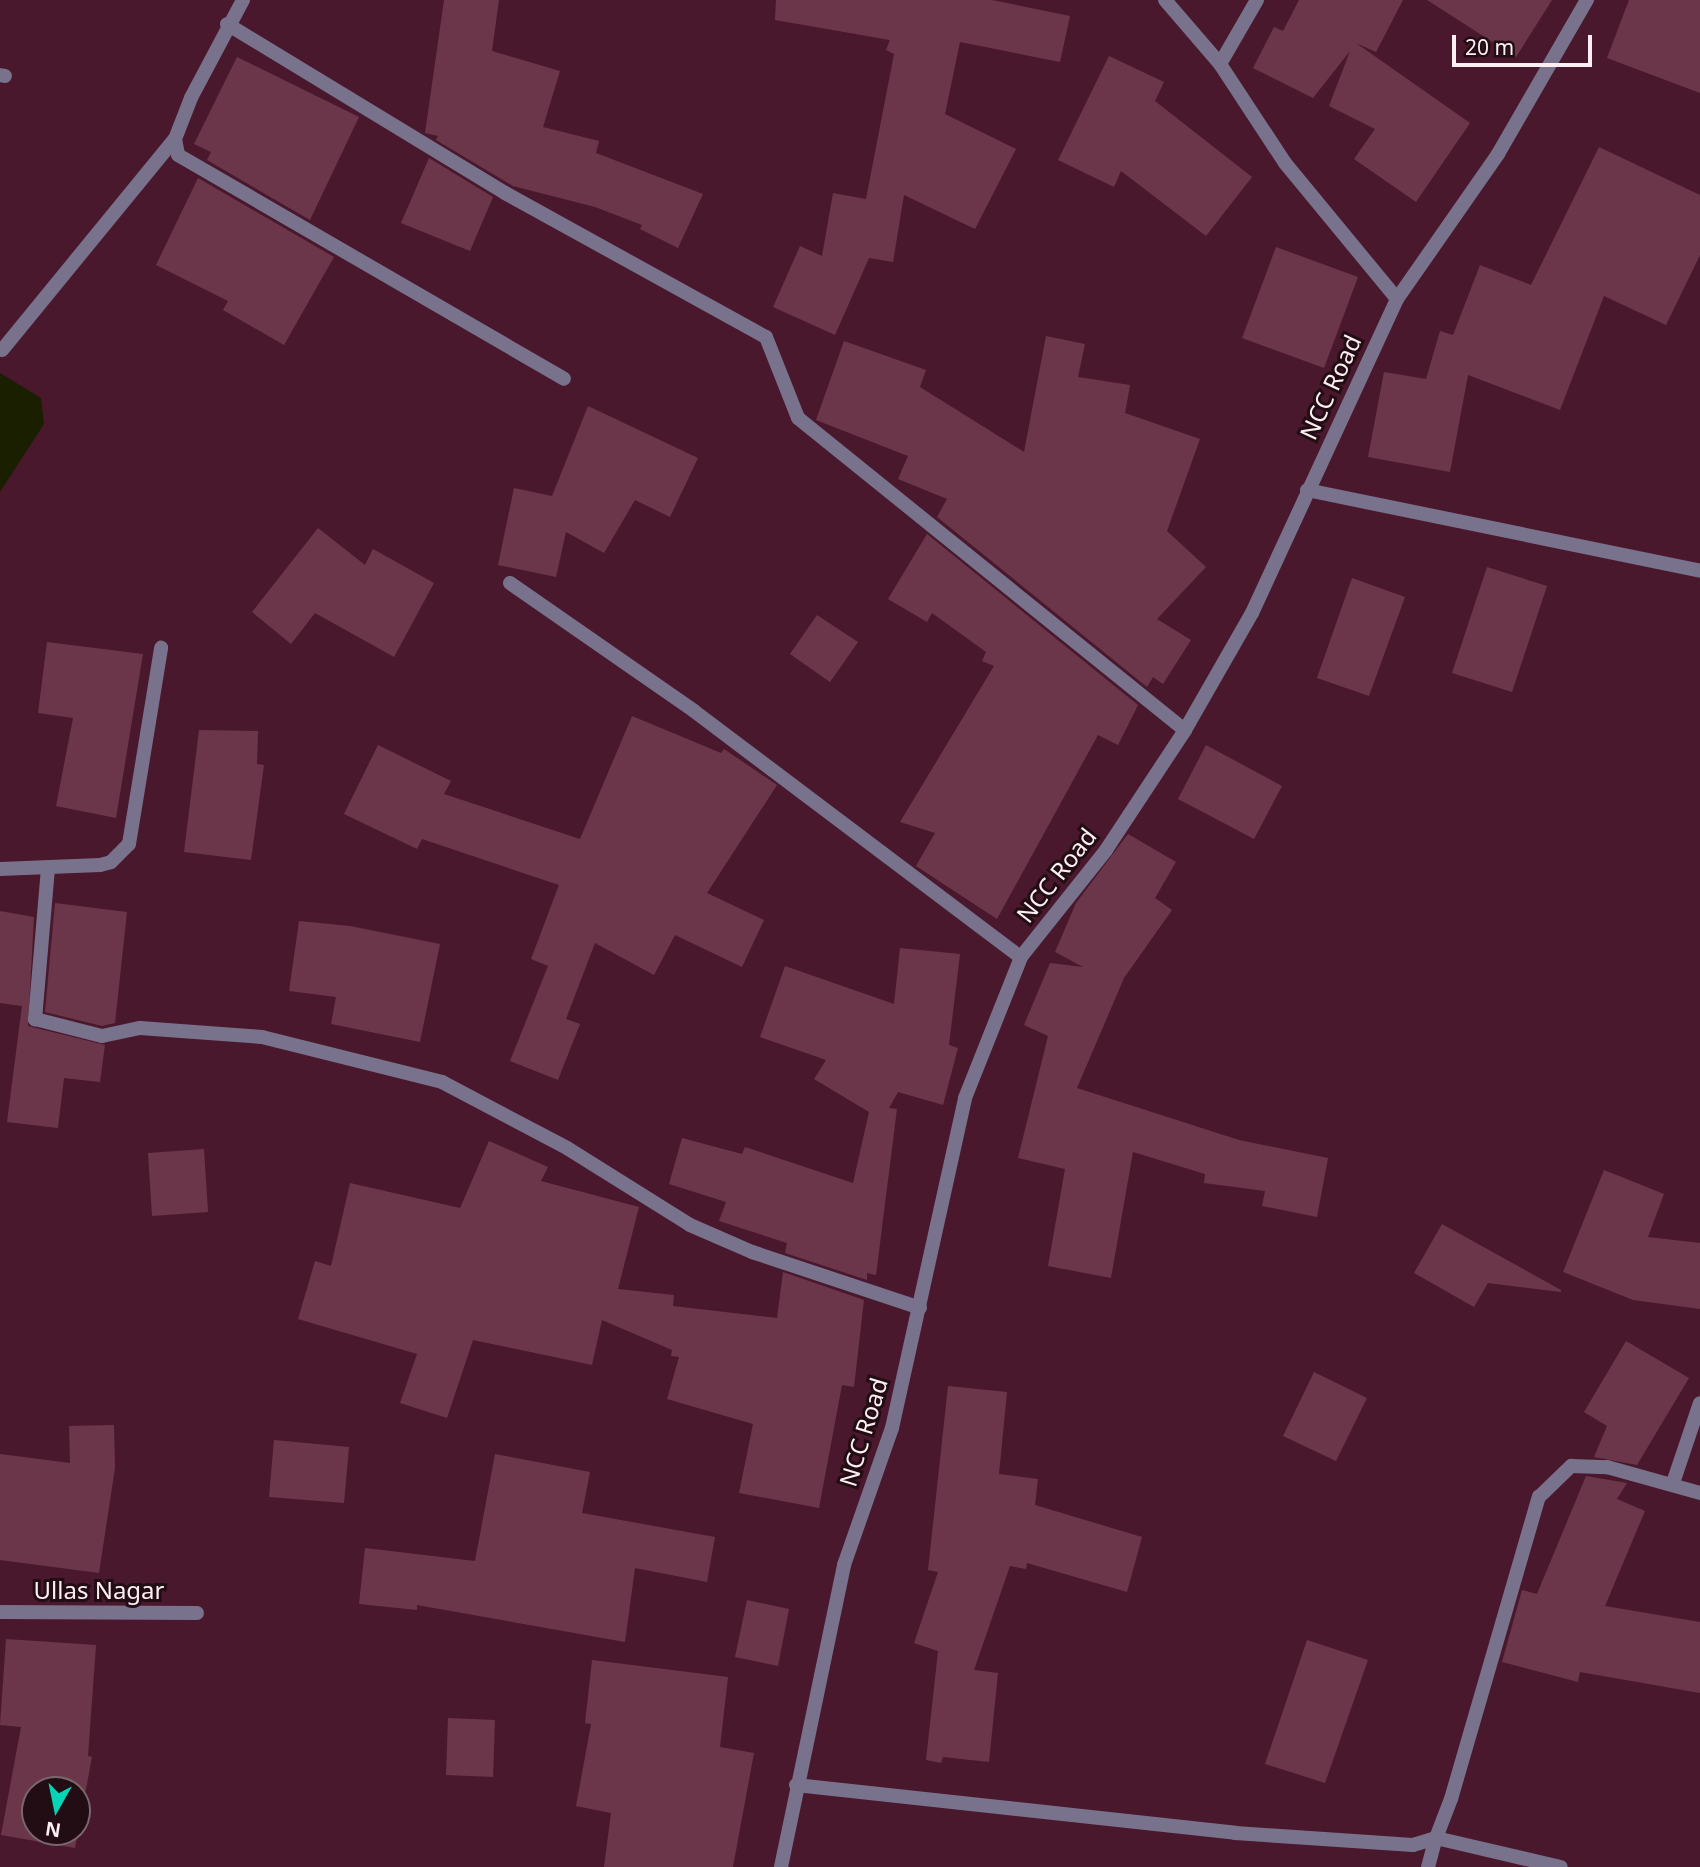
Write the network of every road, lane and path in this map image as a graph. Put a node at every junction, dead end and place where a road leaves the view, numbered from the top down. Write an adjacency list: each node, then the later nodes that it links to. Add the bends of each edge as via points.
1 (243, 0): 5 (street)
2 (1165, 0): 6 (street)
3 (1257, 0): 6 (street)
4 (1587, 0): 8 (street, NCC Road, via 1498,153)
5 (227, 24): 7 (street); 15 (street, via 505,193 766,337 798,418)
6 (1220, 64): 8 (street, via 1285,163)
7 (175, 139): 9 (street); 10 (street, via 178,155)
8 (1397, 299): 11 (street, NCC Road)
9 (2, 349)
10 (564, 379)
11 (1307, 490): 12 (street); 15 (street, NCC Road, via 1252,613)
12 (1700, 571)
13 (510, 583): 18 (street, via 694,711)
14 (160, 648): 16 (street, via 130,844 111,862)
15 (1185, 730): 18 (street, NCC Road, via 1106,850)
16 (48, 868): 17 (street); 19 (street, via 35,1019 102,1036 140,1028 211,1029 262,1037 442,1082 567,1148 690,1225 752,1252)
17 (0, 869)
18 (1021, 957): 19 (street, NCC Road, via 965,1098)
19 (920, 1308): 25 (street, NCC Road, via 892,1428 844,1565)
20 (1700, 1403): 21 (street)
21 (1673, 1483): 22 (street); 26 (street, via 1607,1467 1571,1466 1539,1497)
22 (1700, 1493)
23 (0, 1612): 24 (street, Ullas Nagar)
24 (197, 1613)
25 (796, 1785): 26 (street, via 1235,1833 1413,1845); 27 (street, NCC Road)
26 (1436, 1838): 28 (street); 29 (street)
27 (781, 1867)
28 (1428, 1867)
29 (1561, 1867)

